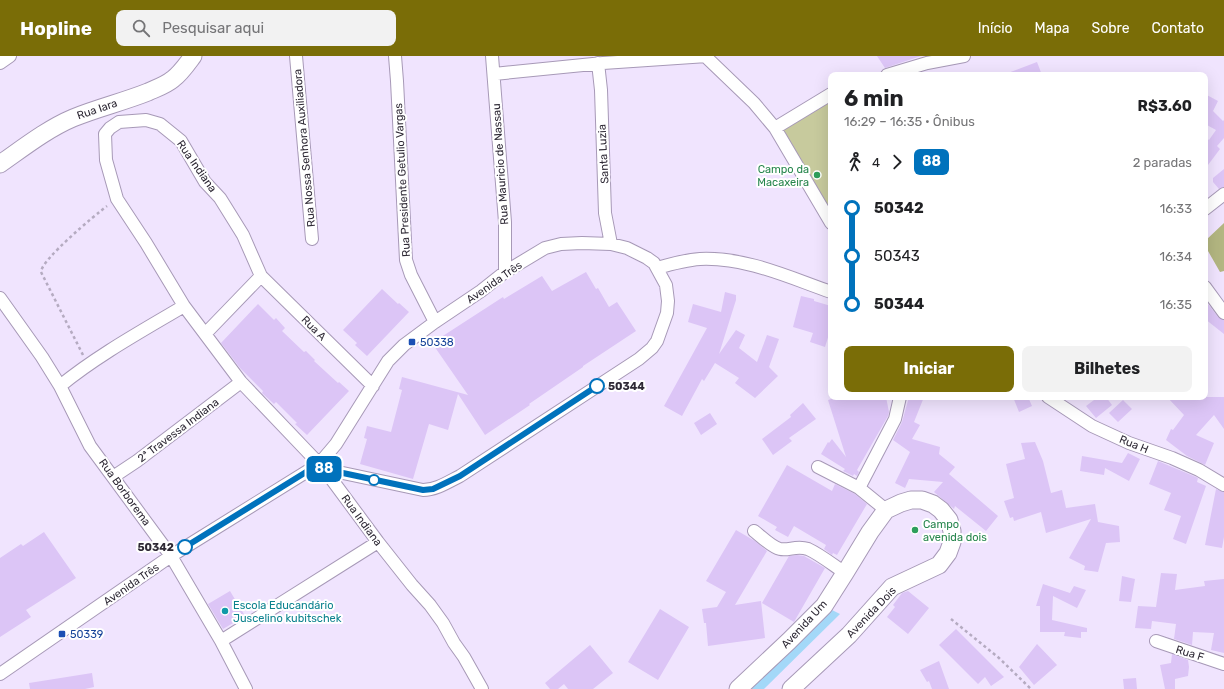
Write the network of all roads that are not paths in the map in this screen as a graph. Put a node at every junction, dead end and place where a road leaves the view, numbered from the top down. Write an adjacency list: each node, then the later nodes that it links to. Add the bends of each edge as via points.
1 (10, 56): 8 (street)
2 (193, 56): 14 (street, Rua Iara, via 176,76 160,87 72,118)
3 (296, 56): 18 (street, Rua Nossa Senhora Auxiliadora)
4 (394, 56): 28 (street, Rua Presidente Getulio Vargas, via 406,260 411,276)
5 (492, 56): 11 (street, Rua Mauricio de Nassau)
6 (706, 56): 9 (street); 13 (street, via 754,103)
7 (964, 56): 10 (street)
8 (0, 63)
9 (598, 63): 11 (street); 19 (street, Santa Luzia, via 605,214)
10 (897, 72)
11 (494, 74): 22 (street, Rua Mauricio de Nassau, via 505,222)
12 (828, 96): 13 (street)
13 (775, 128): 17 (street)
14 (0, 164)
15 (1224, 194): 16 (street)
16 (1208, 207)
17 (828, 218)
18 (312, 239)
19 (611, 244): 20 (street, Avenida Três, via 627,248 647,258); 22 (street, Avenida Três, via 582,243 545,248)
20 (657, 268): 23 (street, via 699,259 720,259 763,268); 35 (street, Avenida Três, via 666,285 668,302 667,313 652,348 460,476 433,489 423,490)
21 (259, 271): 26 (street, Rua Indiana, via 243,234 220,198 205,182 181,141 160,124 146,120 120,122 105,134 106,160 117,199); 29 (street); 32 (street, Rua A)
22 (505, 272): 28 (street, Avenida Três)
23 (828, 291)
24 (1208, 291): 27 (street)
25 (0, 298): 31 (street, Rua Borborema)
26 (184, 306): 29 (street, Rua Indiana); 31 (street, via 128,339)
27 (1224, 313)
28 (435, 322): 32 (street, Avenida Três, via 410,340 388,361)
29 (205, 334): 30 (street, Rua Indiana)
30 (241, 382): 35 (street, Rua Indiana); 37 (street, 2ª Travessa Indiana)
31 (60, 386): 37 (street, Rua Borborema, via 90,446)
32 (373, 386): 35 (street, Avenida Três)
33 (899, 400): 39 (street, via 895,420)
34 (1053, 400): 38 (street, Rua H, via 1092,426 1200,470)
35 (322, 466): 42 (street, Rua Indiana); 43 (street, Avenida Três)
36 (818, 467): 39 (street)
37 (113, 477): 43 (street, Rua Borborema)
38 (1224, 485)
39 (859, 488): 40 (street)
40 (886, 510): 44 (street, Avenida Um); 52 (street, Avenida Dois, via 911,500 933,504 949,520 952,542 948,553 940,565 892,587 849,635)
41 (754, 530): 44 (street, via 775,547 806,549)
42 (378, 542): 45 (street); 50 (street, Rua Indiana, via 443,623)
43 (171, 556): 45 (street, Rua Borborema); 48 (street, Avenida Três)
44 (845, 573): 51 (street, Avenida Um, via 824,606)
45 (221, 641): 49 (street, Rua Borborema)
46 (1156, 642): 47 (street, Rua F)
47 (1224, 664)
48 (0, 674)
49 (246, 689)
50 (482, 689)
51 (738, 689)
52 (791, 689)

